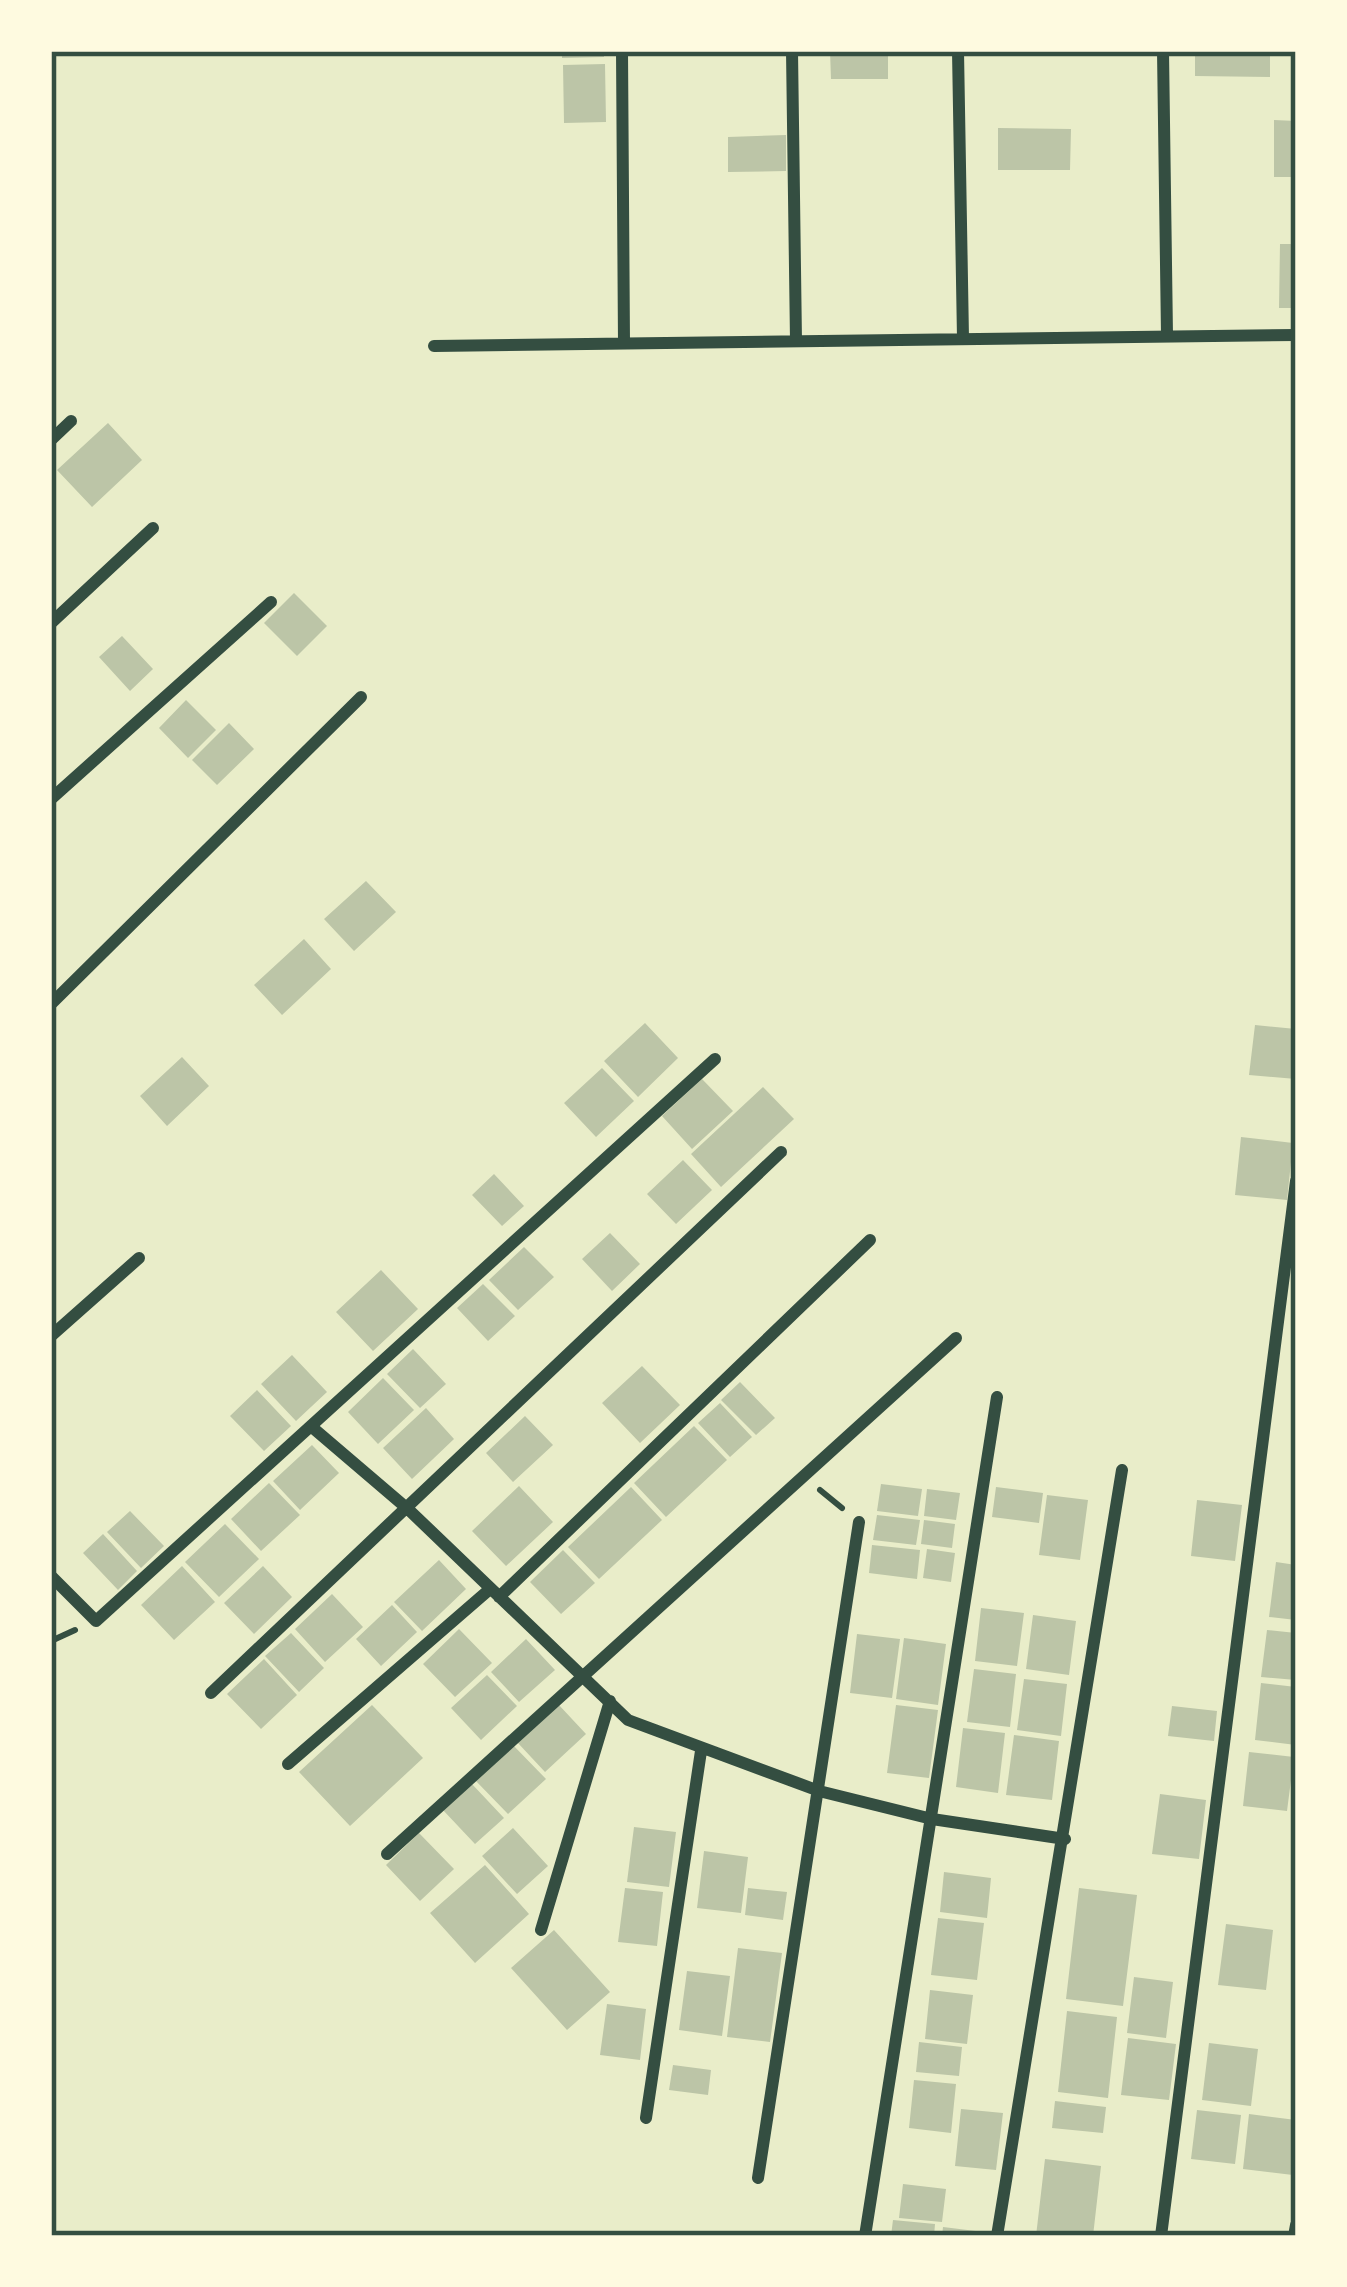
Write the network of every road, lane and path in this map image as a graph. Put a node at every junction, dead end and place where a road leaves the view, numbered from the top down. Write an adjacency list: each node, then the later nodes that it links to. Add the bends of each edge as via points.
1 (622, 51): 9 (street)
2 (792, 51): 8 (street)
3 (958, 51): 7 (street)
4 (1163, 51): 5 (street)
5 (1167, 335): 6 (street); 7 (street)
6 (1296, 335)
7 (963, 338): 8 (street)
8 (796, 341): 9 (street)
9 (624, 343): 10 (street)
10 (434, 346)
11 (71, 421): 12 (street)
12 (51, 440)
13 (152, 528): 15 (street)
14 (271, 602): 17 (street)
15 (51, 623)
16 (361, 697): 18 (street)
17 (51, 799)
18 (51, 1004)
19 (715, 1059): 27 (street)
20 (781, 1152): 30 (street)
21 (1296, 1181): 49 (street)
22 (870, 1240): 33 (street)
23 (139, 1258): 24 (street)
24 (51, 1336)
25 (956, 1338): 29 (street)
26 (997, 1397): 40 (street)
27 (313, 1428): 30 (street); 32 (street, via 96,1621)
28 (1122, 1470): 41 (street)
29 (804, 1478): 31 (path); 34 (street)
30 (409, 1510): 33 (street); 35 (street)
31 (859, 1522): 39 (street)
32 (51, 1576)
33 (495, 1593): 34 (street); 38 (street)
34 (584, 1674): 36 (street); 42 (street)
35 (211, 1693)
36 (610, 1700): 37 (street, via 628,1720); 43 (street)
37 (701, 1751): 39 (street); 44 (street)
38 (288, 1765)
39 (819, 1791): 40 (street); 45 (street)
40 (932, 1819): 41 (street); 47 (street)
41 (1065, 1839): 48 (street)
42 (387, 1854)
43 (541, 1930)
44 (646, 2118)
45 (758, 2178)
46 (1296, 2224): 50 (street)
47 (865, 2236)
48 (998, 2236)
49 (1161, 2236)
50 (1294, 2236)

